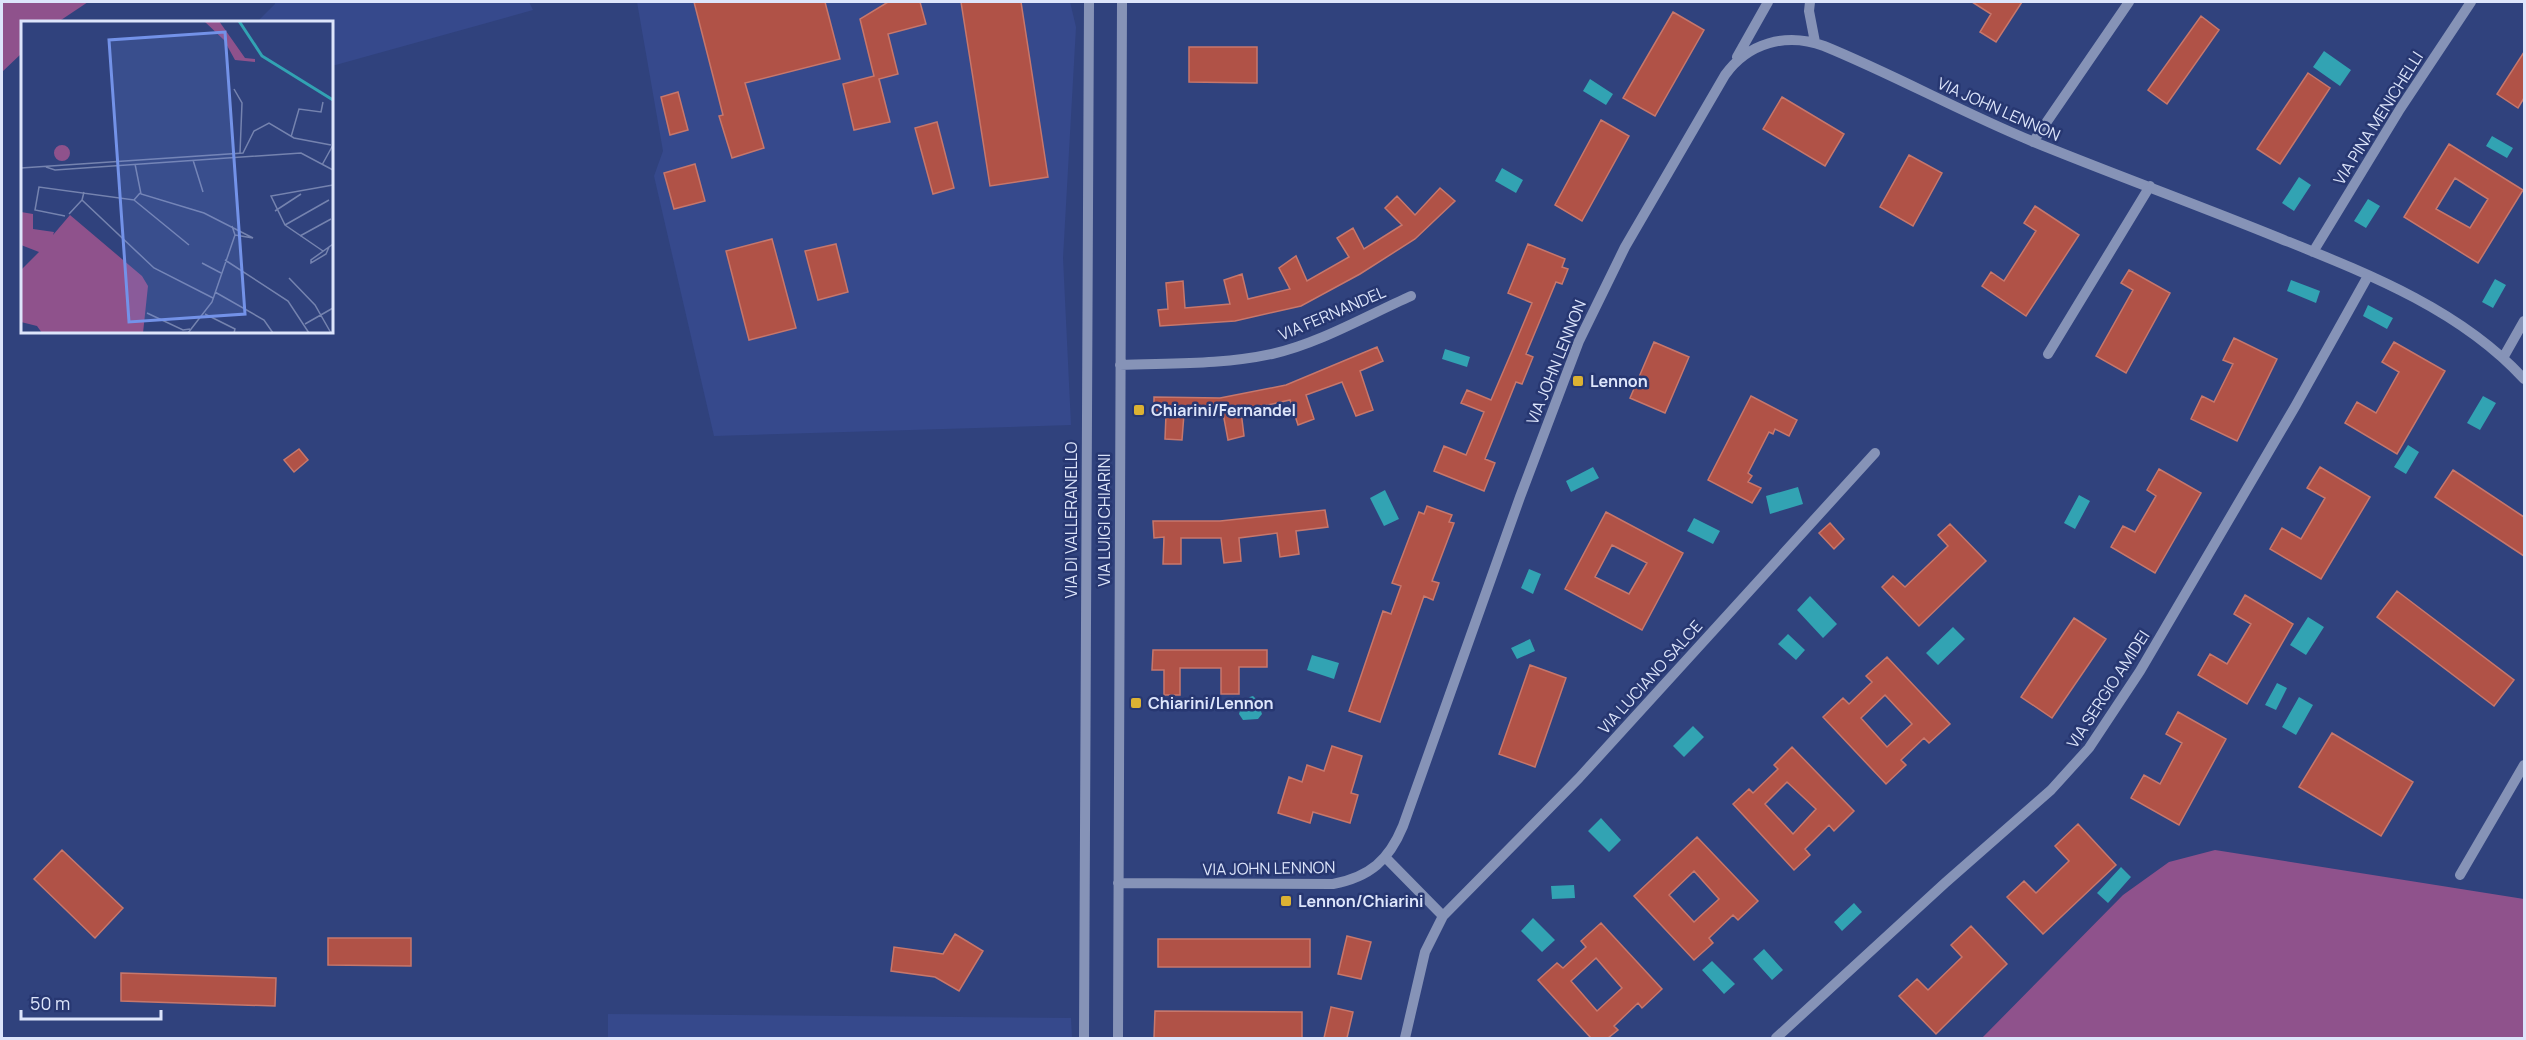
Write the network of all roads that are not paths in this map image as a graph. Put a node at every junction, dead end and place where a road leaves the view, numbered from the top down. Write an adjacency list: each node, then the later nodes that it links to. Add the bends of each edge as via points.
1 (1089, 2): 25 (street, VIA DI VALLERANELLO)
2 (1122, 2): 17 (street, VIA LUIGI CHIARINI)
3 (1768, 2): 8 (street)
4 (1810, 2): 7 (street)
5 (2129, 2): 9 (street)
6 (2470, 2): 11 (street, VIA PINA MENICHELLI)
7 (1815, 42): 8 (street, VIA JOHN LENNON, via 1778,41 1761,45); 9 (street, VIA JOHN LENNON)
8 (1734, 63): 21 (street, VIA JOHN LENNON, via 1626,247 1582,333 1403,826)
9 (2033, 142): 10 (street, VIA JOHN LENNON)
10 (2150, 186): 11 (street, VIA JOHN LENNON); 15 (street)
11 (2313, 252): 12 (street, VIA JOHN LENNON)
12 (2368, 276): 16 (street, VIA JOHN LENNON, via 2425,304); 28 (street, VIA SERGIO AMIDEI, via 2140,671 2089,748 2051,790)
13 (1411, 296): 17 (street, VIA FERNANDEL, via 1309,343 1273,354 1223,361)
14 (2524, 321): 16 (street)
15 (2048, 354)
16 (2503, 358): 18 (street, VIA JOHN LENNON)
17 (1120, 365): 23 (street, VIA LUIGI CHIARINI)
18 (2524, 380)
19 (1875, 453): 24 (street, VIA LUCIANO SALCE, via 1579,778)
20 (2524, 765): 22 (street)
21 (1386, 858): 23 (street, VIA JOHN LENNON, via 1355,878 1324,885); 24 (street)
22 (2460, 875)
23 (1118, 883): 26 (street, VIA LUIGI CHIARINI)
24 (1443, 916): 27 (street, VIA LUCIANO SALCE, via 1425,952)
25 (1084, 1038)
26 (1118, 1038)
27 (1405, 1038)
28 (1776, 1038)

